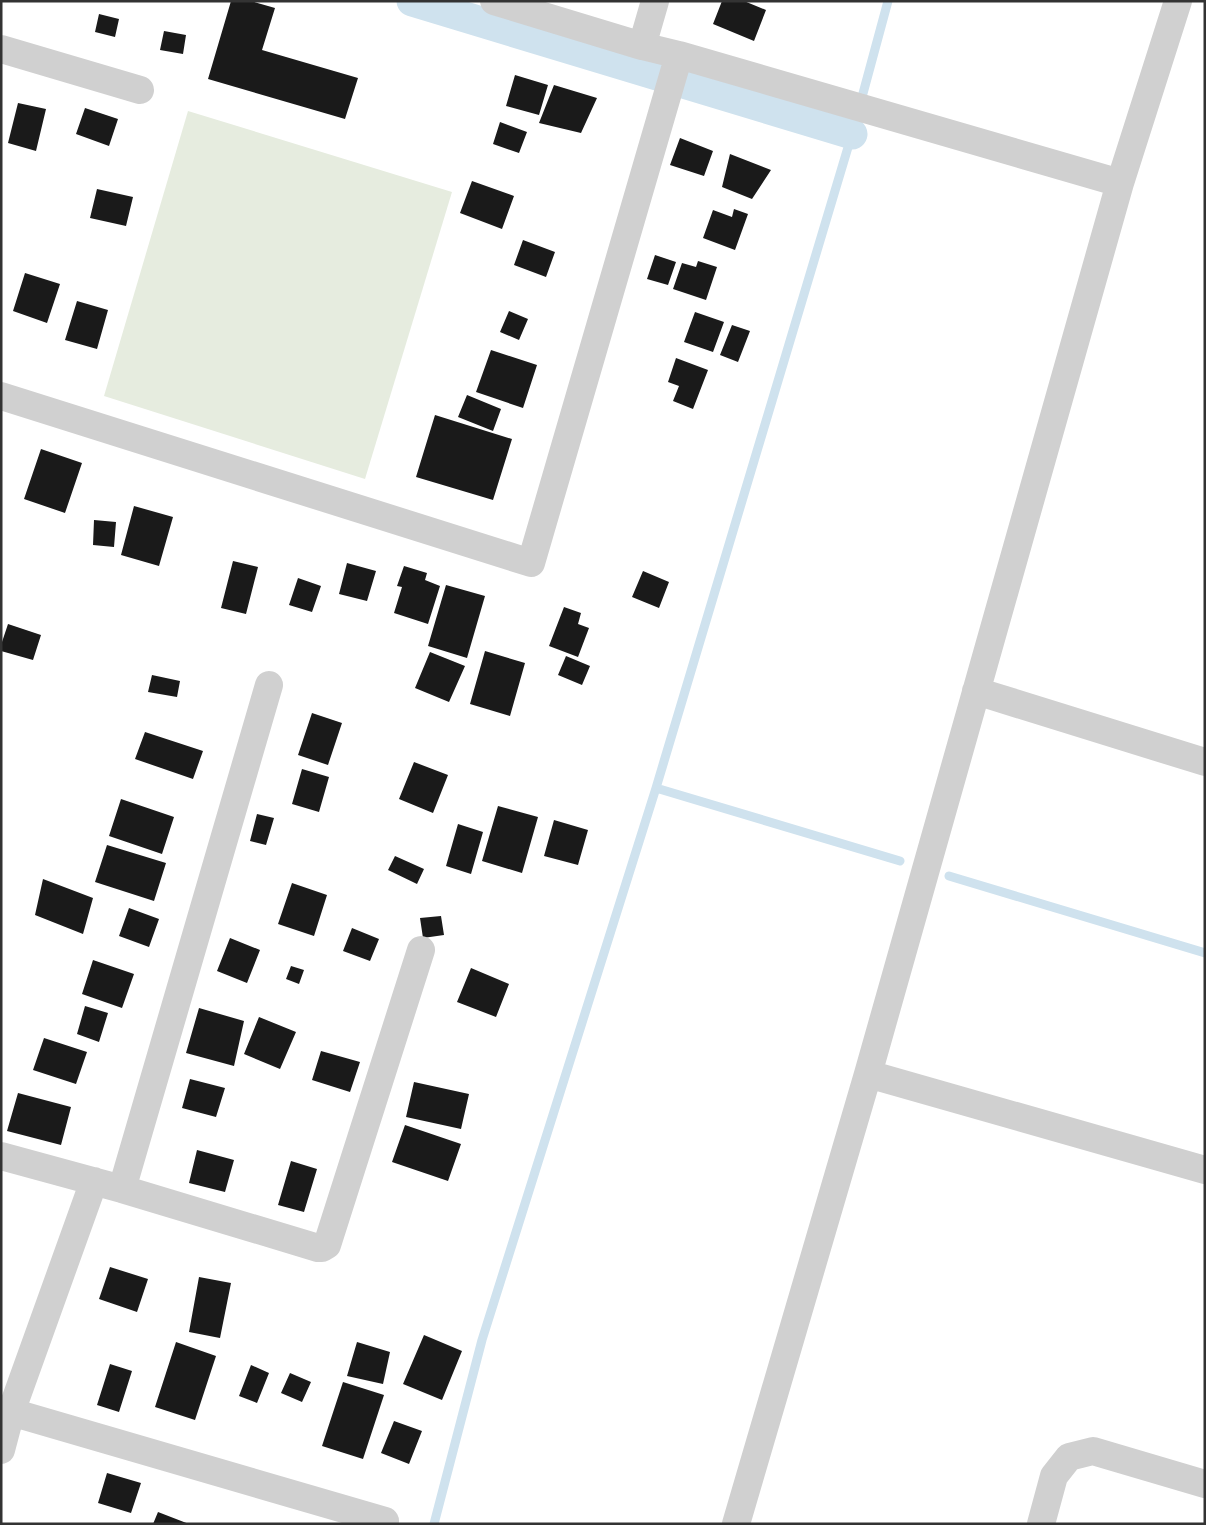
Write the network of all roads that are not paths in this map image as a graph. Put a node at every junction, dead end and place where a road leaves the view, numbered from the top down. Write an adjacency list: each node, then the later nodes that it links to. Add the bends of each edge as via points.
1 (494, 1): 4 (street)
2 (655, 1): 4 (street)
3 (1178, 1): 8 (street)
4 (642, 46): 6 (street)
5 (1, 49): 7 (street)
6 (679, 55): 8 (street); 9 (street, via 531,563)
7 (140, 90)
8 (1120, 183): 11 (street)
9 (1, 396)
10 (269, 685): 18 (street)
11 (976, 691): 12 (street); 14 (street)
12 (1205, 762)
13 (421, 950): 18 (street, via 327,1245 318,1248)
14 (868, 1074): 16 (street); 23 (street)
15 (1, 1156): 17 (street)
16 (1205, 1170)
17 (94, 1181): 18 (street); 19 (street)
18 (122, 1189)
19 (11, 1412): 20 (street); 22 (street)
20 (1, 1450)
21 (1205, 1484): 24 (street, via 1093,1451 1069,1457 1054,1476)
22 (385, 1521)
23 (736, 1524)
24 (1041, 1524)

